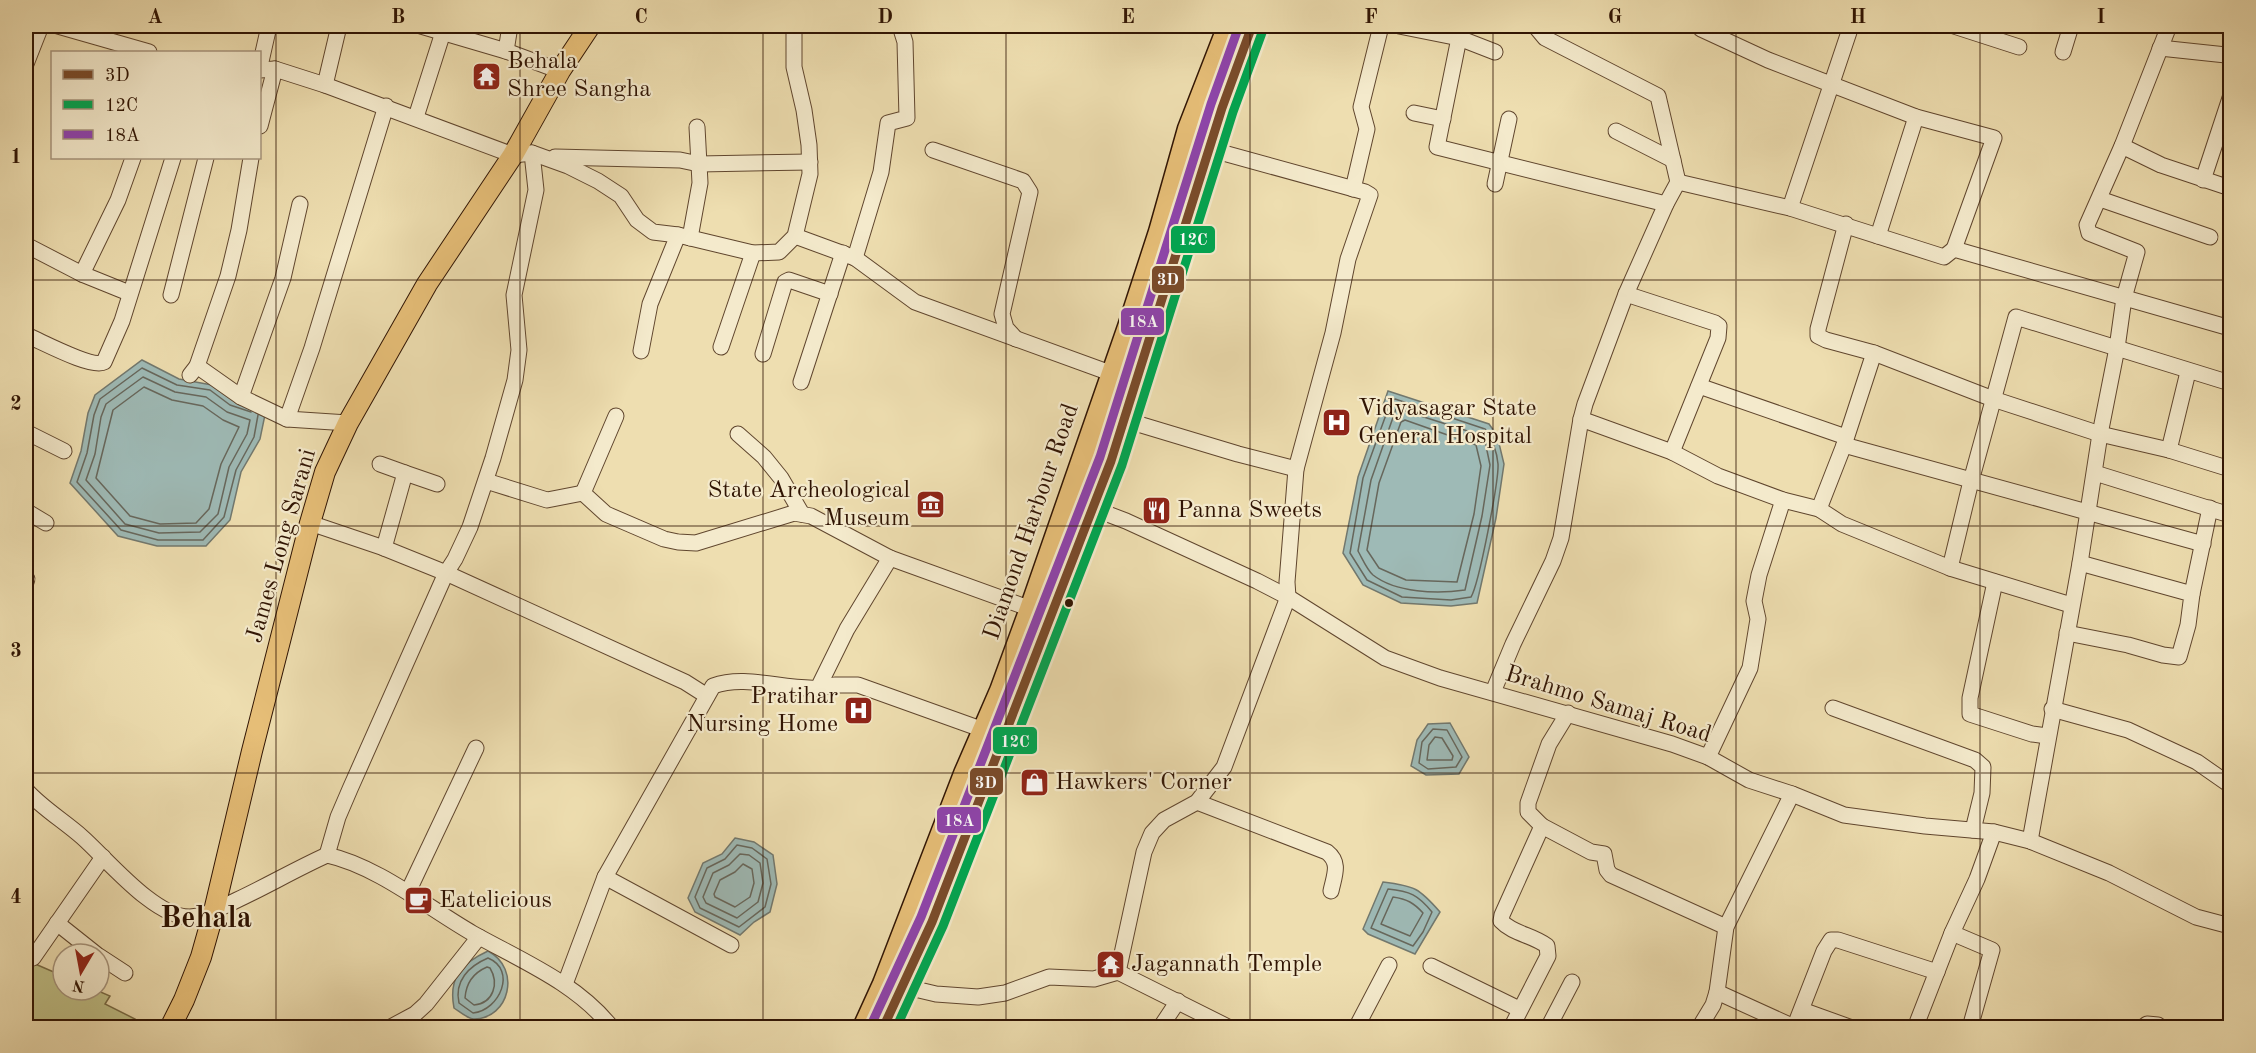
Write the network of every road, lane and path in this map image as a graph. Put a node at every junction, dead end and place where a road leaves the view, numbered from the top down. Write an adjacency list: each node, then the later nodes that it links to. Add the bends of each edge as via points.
1 (41, 26): 29 (street)
2 (58, 26): 24 (street)
3 (269, 26): 30 (street)
4 (339, 26): 32 (street)
5 (421, 26): 19 (street)
6 (510, 26): 25 (street)
7 (590, 26): 31 (main road, James Long Sarani)
8 (794, 26): 54 (street, via 794,67)
9 (900, 26): 74 (street, via 905,42 907,118 888,123 881,172)
10 (1229, 26): 45 (highway, Diamond Harbour Road)
11 (1252, 26): 46 (highway, Diamond Harbour Road)
12 (1381, 26): 61 (street, via 1361,107 1367,129)
13 (1399, 26): 21 (street)
14 (1535, 26): 53 (street, via 1545,38 1658,96)
15 (1851, 26): 33 (street)
16 (1954, 26): 22 (street)
17 (2071, 26): 27 (street)
18 (2169, 26): 23 (street)
19 (445, 29): 25 (street); 38 (street)
20 (1701, 29): 33 (street)
21 (1459, 38): 26 (street); 40 (street)
22 (2019, 47)
23 (2160, 48): 28 (street); 44 (street)
24 (146, 51)
25 (506, 51): 31 (street)
26 (1496, 52)
27 (2063, 52)
28 (2230, 58)
29 (26, 64)
30 (265, 68): 32 (street); 37 (street)
31 (560, 71): 48 (main road, James Long Sarani)
32 (325, 85): 35 (street)
33 (1831, 85): 39 (street); 65 (street)
34 (2230, 98): 57 (street)
35 (387, 106): 38 (street); 97 (street)
36 (1414, 113): 40 (street)
37 (261, 114)
38 (416, 117): 48 (street)
39 (1916, 117): 69 (street); 72 (street, via 1994,138)
40 (1443, 119): 56 (street, via 1437,147)
41 (1509, 119): 56 (street)
42 (697, 127): 55 (street)
43 (1616, 131): 53 (street)
44 (2122, 146): 57 (street); 62 (street)
45 (1183, 148): 46 (street); 90 (highway, Diamond Harbour Road)
46 (1209, 149): 61 (street); 98 (highway, Diamond Harbour Road)
47 (933, 150): 83 (street, via 1023,181 1030,192 1002,314 1006,328)
48 (529, 155): 55 (street); 67 (street, via 568,166 621,196 637,220 653,232); 100 (main road, James Long Sarani, via 427,284); 113 (street, via 536,190 514,295 519,350 509,403)
49 (133, 159): 75 (street, via 118,200)
50 (173, 159): 76 (street)
51 (206, 159): 79 (street)
52 (251, 159): 94 (street, via 228,276 194,371)
53 (1673, 160): 58 (street)
54 (810, 162): 55 (street); 68 (street)
55 (699, 164): 67 (street, via 698,199)
56 (1500, 164): 59 (street); 64 (street)
57 (2203, 180): 60 (street)
58 (1678, 182): 64 (street); 65 (street)
59 (1495, 184)
60 (2230, 188)
61 (1353, 189): 110 (street, via 1370,195 1348,259 1333,333)
62 (2100, 199): 70 (street); 80 (street, via 2087,225 2088,233 2137,252)
63 (300, 204): 94 (street, via 283,278)
64 (1666, 204): 78 (street)
65 (1790, 208): 66 (street)
66 (1846, 224): 69 (street); 87 (street, via 1818,336)
67 (684, 236): 73 (street); 86 (street, via 650,303)
68 (795, 236): 73 (street, via 779,252); 74 (street)
69 (1878, 236): 72 (street, via 1944,257)
70 (2210, 237)
71 (26, 245): 75 (street)
72 (1954, 249): 80 (street)
73 (753, 253): 84 (street)
74 (849, 255): 77 (street); 83 (street, via 915,302)
75 (82, 274): 76 (street)
76 (129, 293): 82 (street, via 108,357 100,364)
77 (830, 294): 88 (street, via 785,282); 91 (street)
78 (1626, 294): 93 (street, via 1719,326); 99 (street)
79 (171, 295)
80 (2124, 298): 81 (street); 85 (street)
81 (2230, 328)
82 (26, 335)
83 (1016, 339): 90 (street)
84 (721, 347)
85 (2117, 348): 89 (street); 95 (street, via 2016,317); 103 (street)
86 (640, 351)
87 (1874, 353): 95 (street); 104 (street)
88 (763, 354)
89 (2188, 372): 92 (street); 105 (street)
90 (1113, 374): 137 (highway, Diamond Harbour Road)
91 (801, 382)
92 (2230, 383)
93 (1699, 386): 104 (street); 107 (street)
94 (241, 397): 97 (street)
95 (1994, 399): 103 (street); 114 (street)
96 (616, 416): 116 (street)
97 (287, 419): 100 (street)
98 (1125, 420): 110 (street); 118 (highway, Diamond Harbour Road)
99 (1581, 420): 107 (street); 140 (street, via 1561,538)
100 (348, 423): 126 (main road, James Long Sarani, via 325,472)
101 (26, 432): 106 (street)
102 (738, 434): 123 (street, via 781,478)
103 (2100, 434): 105 (street); 112 (street)
104 (1845, 441): 114 (street); 120 (street)
105 (2169, 450): 109 (street)
106 (64, 451)
107 (1672, 452): 117 (street, via 1718,476)
108 (380, 464): 111 (street)
109 (2230, 469)
110 (1296, 470): 135 (street)
111 (405, 473): 115 (street); 128 (street)
112 (2095, 473): 119 (street); 122 (street)
113 (486, 481): 116 (street, via 547,500); 132 (street, via 470,527)
114 (1971, 481): 122 (street); 131 (street)
115 (437, 484)
116 (583, 493): 123 (street, via 606,514 678,542 696,543 794,513)
117 (1783, 500): 120 (street); 148 (street, via 1759,575 1754,601 1758,619 1750,668)
118 (1092, 508): 135 (street, Brahmo Samaj Road); 145 (highway, Diamond Harbour Road)
119 (2210, 508): 124 (street); 127 (street)
120 (1819, 509): 131 (street, via 1842,524)
121 (26, 511): 125 (street)
122 (2087, 513): 127 (street); 130 (street)
123 (802, 514): 129 (street)
124 (2230, 515)
125 (46, 522)
126 (310, 523): 128 (street); 162 (main road, James Long Sarani)
127 (2203, 544): 134 (street)
128 (384, 548): 132 (street)
129 (890, 558): 137 (street); 139 (street, via 847,629)
130 (2080, 563): 134 (street); 136 (street)
131 (1950, 568): 133 (street)
132 (446, 573): 141 (street, via 685,682); 157 (street, via 338,817)
133 (1995, 582): 136 (street); 146 (street, via 1970,714)
134 (2192, 594): 138 (street, via 2179,657)
135 (1288, 597): 140 (street, Brahmo Samaj Road, via 1385,658); 152 (street, via 1224,767)
136 (2071, 605): 138 (street)
137 (1031, 609): 145 (highway, Diamond Harbour Road)
138 (2067, 633): 143 (street)
139 (818, 688): 141 (street, via 729,680 712,686); 145 (street, via 858,685)
140 (1493, 692): 144 (street, Brahmo Samaj Road)
141 (707, 696): 159 (street)
142 (1833, 708): 154 (street, via 1975,760 1983,767 1983,786)
143 (2052, 709): 146 (street); 149 (street, via 2128,730 2197,762)
144 (1568, 713): 148 (street, Brahmo Samaj Road); 153 (street, via 1550,744 1528,803 1528,812)
145 (995, 734): 179 (highway, Diamond Harbour Road, via 932,922); 188 (highway, Diamond Harbour Road, via 961,785)
146 (2047, 736): 156 (street)
147 (476, 748): 161 (street)
148 (1708, 757): 150 (street, Brahmo Samaj Road, via 1749,780)
149 (2230, 784)
150 (1792, 794): 154 (street, Brahmo Samaj Road, via 1845,815); 164 (street)
151 (27, 796): 158 (street)
152 (1197, 802): 160 (street, via 1327,852 1337,864); 174 (street, via 1164,820 1152,833 1144,852)
153 (1542, 826): 164 (street, via 1591,852 1604,854 1611,875); 182 (street, via 1501,921 1547,946 1548,956)
154 (1973, 830): 155 (street, Brahmo Samaj Road)
155 (1994, 832): 156 (street, Brahmo Samaj Road); 166 (street)
156 (2030, 841): 165 (street, Brahmo Samaj Road, via 2109,873 2196,917)
157 (327, 855): 161 (street, via 344,859); 162 (street)
158 (103, 857): 162 (street, via 168,912 191,917); 163 (street)
159 (605, 877): 169 (street); 178 (street)
160 (1331, 891)
161 (408, 892): 167 (street)
162 (214, 911): 185 (main road, James Long Sarani, via 201,957)
163 (57, 923): 168 (street); 170 (street)
164 (1726, 927): 180 (street)
165 (2230, 927)
166 (1952, 933): 175 (street); 198 (street, via 1992,950)
167 (479, 936): 178 (street); 186 (street, via 426,1004)
168 (81, 942)
169 (730, 945)
170 (33, 958)
171 (111, 964): 176 (street)
172 (1389, 965): 192 (street)
173 (1431, 966): 182 (street)
174 (1118, 972): 179 (street, via 1094,979 1049,977 1005,993 978,997 936,994); 181 (street)
175 (1937, 972): 183 (street, via 1832,940 1824,951); 197 (street)
176 (125, 974)
177 (1572, 982): 194 (street)
178 (565, 984): 187 (street)
179 (902, 986): 189 (highway, Diamond Harbour Road)
180 (1717, 992): 184 (street); 195 (street)
181 (1178, 1001): 190 (street); 191 (street)
182 (1519, 1009): 193 (street)
183 (1802, 1010): 184 (street); 196 (street)
184 (1794, 1027)
185 (170, 1028)
186 (388, 1028)
187 (612, 1028)
188 (864, 1028)
189 (883, 1028)
190 (1160, 1028)
191 (1230, 1028)
192 (1356, 1028)
193 (1511, 1028)
194 (1548, 1028)
195 (1699, 1028)
196 (1852, 1028)
197 (1915, 1028)
198 (1973, 1028)
199 (2142, 1028): 200 (street, via 2147,1024)
200 (2162, 1028)

